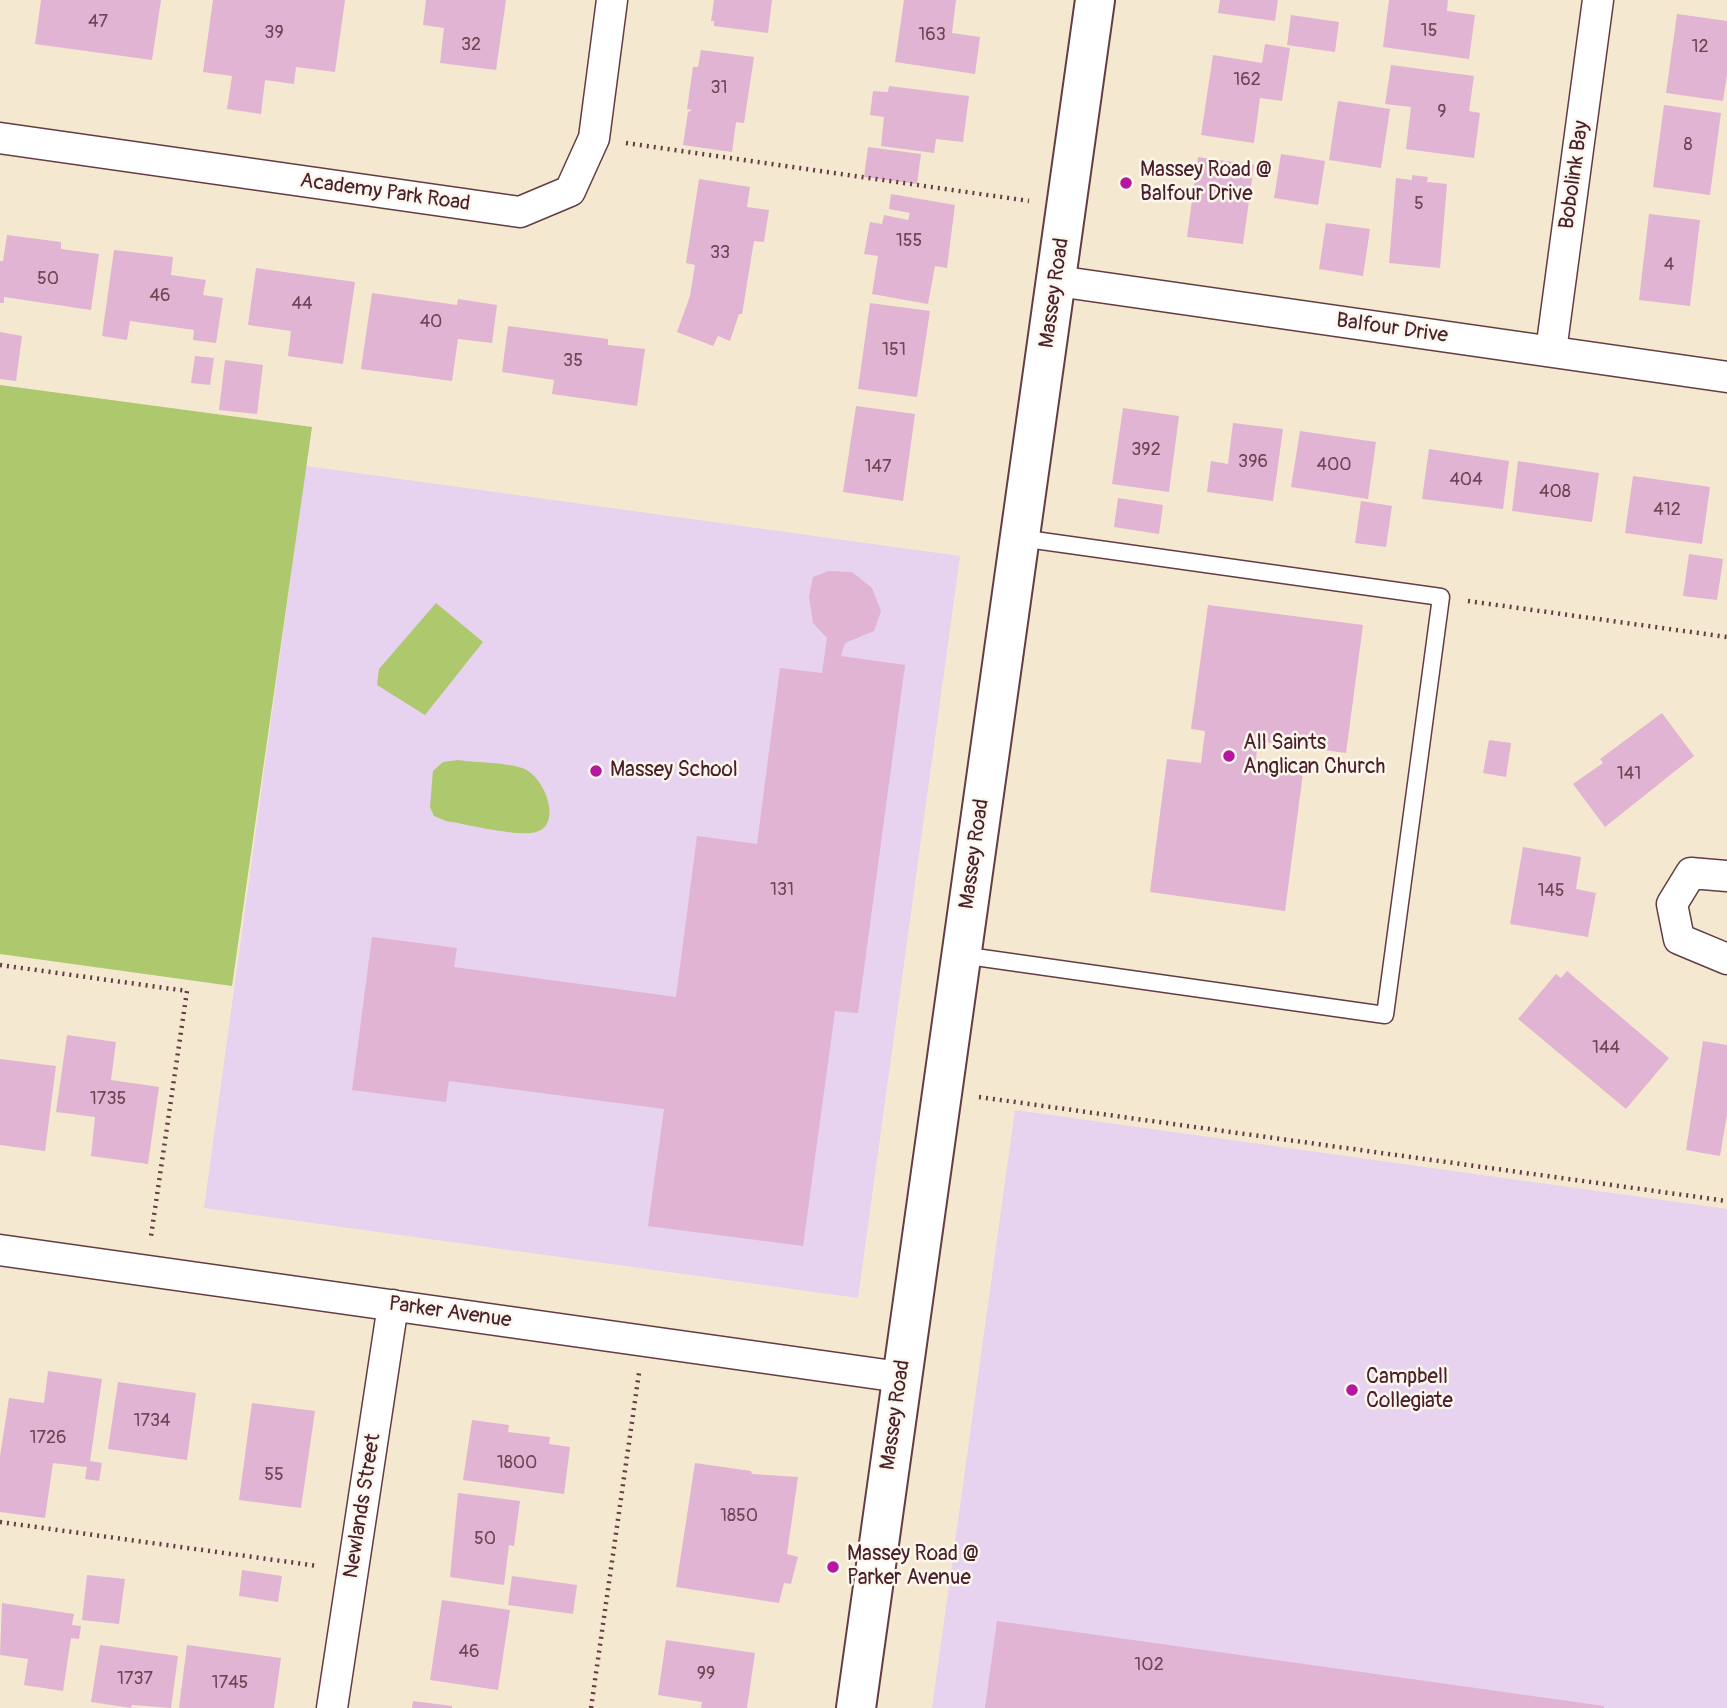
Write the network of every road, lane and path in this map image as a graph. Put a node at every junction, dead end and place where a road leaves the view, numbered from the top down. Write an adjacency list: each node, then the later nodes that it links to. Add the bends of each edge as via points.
1 (612, 0): 5 (street, Academy Park Road)
2 (1096, 0): 6 (street, Massey Road)
3 (1598, 0): 8 (street, Bobolink Bay)
4 (0, 138): 5 (street, Academy Park Road, via 520,212 570,191)
5 (594, 138): 6 (path)
6 (1067, 206): 7 (street, Massey Road)
7 (1057, 282): 8 (street, Balfour Drive); 10 (street, Massey Road)
8 (1551, 351): 9 (street, Balfour Drive)
9 (1727, 377)
10 (1020, 538): 11 (lane); 14 (street, Massey Road)
11 (1441, 597): 12 (path); 14 (lane, via 1385,1015)
12 (1727, 637)
13 (1727, 876): 15 (street, via 1691,873 1672,904 1679,939)
14 (961, 955): 17 (street, Massey Road)
15 (1727, 959)
16 (0, 965): 20 (path, via 187,991)
17 (941, 1092): 18 (path); 23 (street, Massey Road)
18 (1727, 1201)
19 (0, 1250): 20 (street, Parker Avenue)
20 (146, 1270): 21 (street, Parker Avenue)
21 (393, 1305): 22 (street, Parker Avenue); 25 (street, Newlands Street)
22 (644, 1340): 23 (street, Parker Avenue); 27 (path)
23 (900, 1377): 28 (street, Massey Road)
24 (0, 1522): 25 (path)
25 (353, 1570): 26 (street, Newlands Street)
26 (332, 1708)
27 (590, 1708)
28 (856, 1708)

